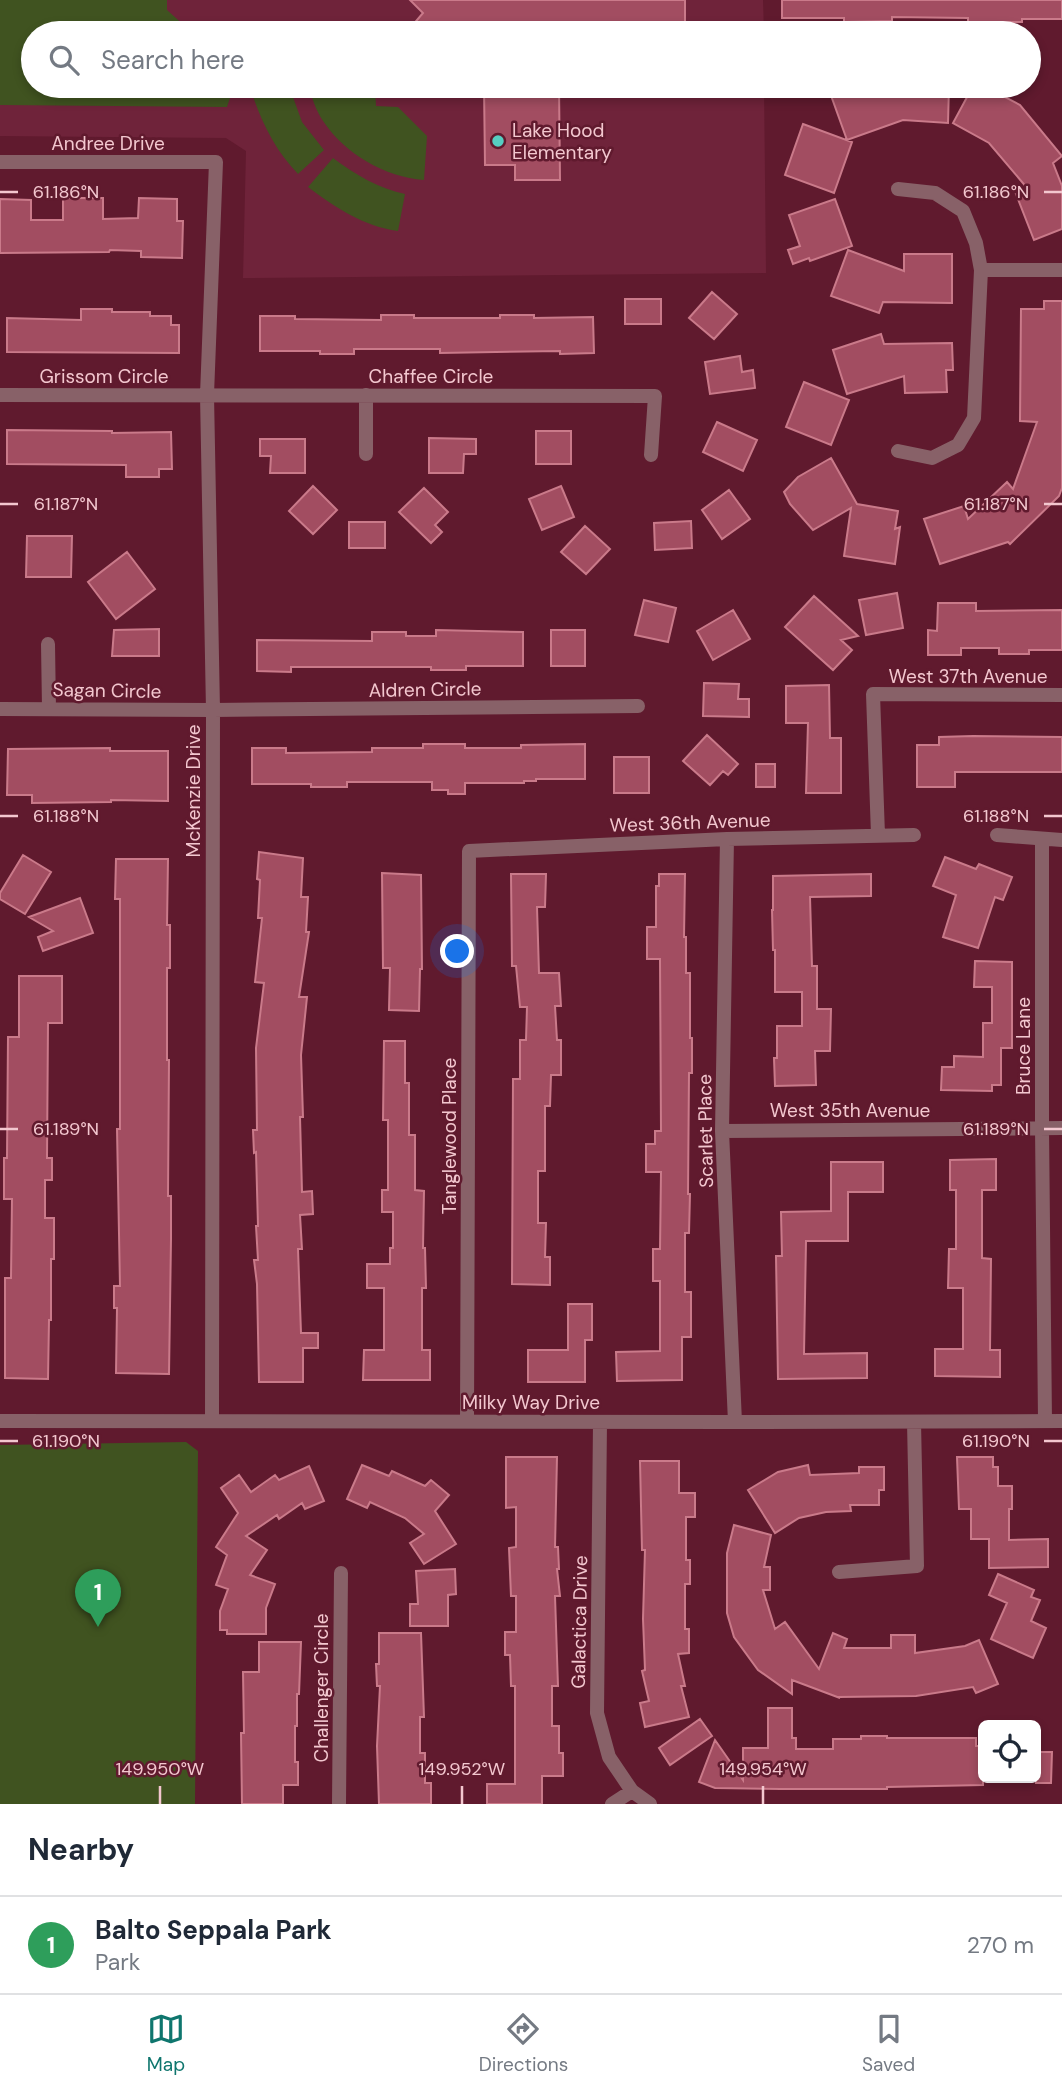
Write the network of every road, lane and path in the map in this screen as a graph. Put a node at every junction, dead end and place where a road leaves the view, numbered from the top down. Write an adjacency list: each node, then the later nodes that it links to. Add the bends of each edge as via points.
1 (0, 162): 2 (street, Andree Drive)
2 (216, 162): 7 (street, McKenzie Drive)
3 (898, 189): 4 (street, via 935,193 964,211)
4 (981, 270): 5 (street); 9 (street, via 974,418 958,445 932,458)
5 (1062, 270)
6 (0, 395): 7 (street, Grissom Circle)
7 (207, 395): 8 (street, Chaffee Circle); 17 (street, McKenzie Drive)
8 (366, 395): 10 (street); 11 (street, Chaffee Circle, via 655,396)
9 (898, 451)
10 (366, 454)
11 (651, 455)
12 (48, 644): 16 (street)
13 (1062, 695): 18 (street, West 37th Avenue, via 873,695)
14 (638, 706): 17 (street, Aldren Circle)
15 (0, 709): 16 (street, Sagan Circle)
16 (49, 709): 17 (street, Sagan Circle)
17 (213, 710): 28 (street, McKenzie Drive)
18 (878, 835): 19 (street, West 36th Avenue); 21 (street, West 36th Avenue)
19 (914, 835)
20 (997, 835): 22 (street)
21 (727, 839): 24 (street, West 36th Avenue); 27 (street, Scarlet Place)
22 (1042, 840): 23 (street); 25 (street, Bruce Lane)
23 (1062, 840)
24 (468, 851): 30 (street, Tanglewood Place)
25 (1042, 1128): 26 (street, West 35th Avenue); 27 (street, West 35th Avenue); 31 (street, Bruce Lane)
26 (1062, 1128)
27 (723, 1131): 34 (street, Scarlet Place)
28 (212, 1420): 29 (street, Milky Way Drive); 30 (street, Milky Way Drive)
29 (0, 1421)
30 (467, 1421): 33 (street, Milky Way Drive)
31 (1045, 1421): 32 (street, Milky Way Drive); 35 (street, Milky Way Drive)
32 (1062, 1421)
33 (600, 1422): 34 (street, Milky Way Drive); 38 (street, Galactica Drive, via 597,1713 609,1757)
34 (735, 1422): 35 (street, Milky Way Drive)
35 (914, 1422): 36 (street, via 917,1566)
36 (839, 1572)
37 (341, 1573): 39 (street, Challenger Circle)
38 (632, 1791): 40 (street); 41 (street, Galactica Drive)
39 (339, 1804)
40 (612, 1804)
41 (650, 1804)

